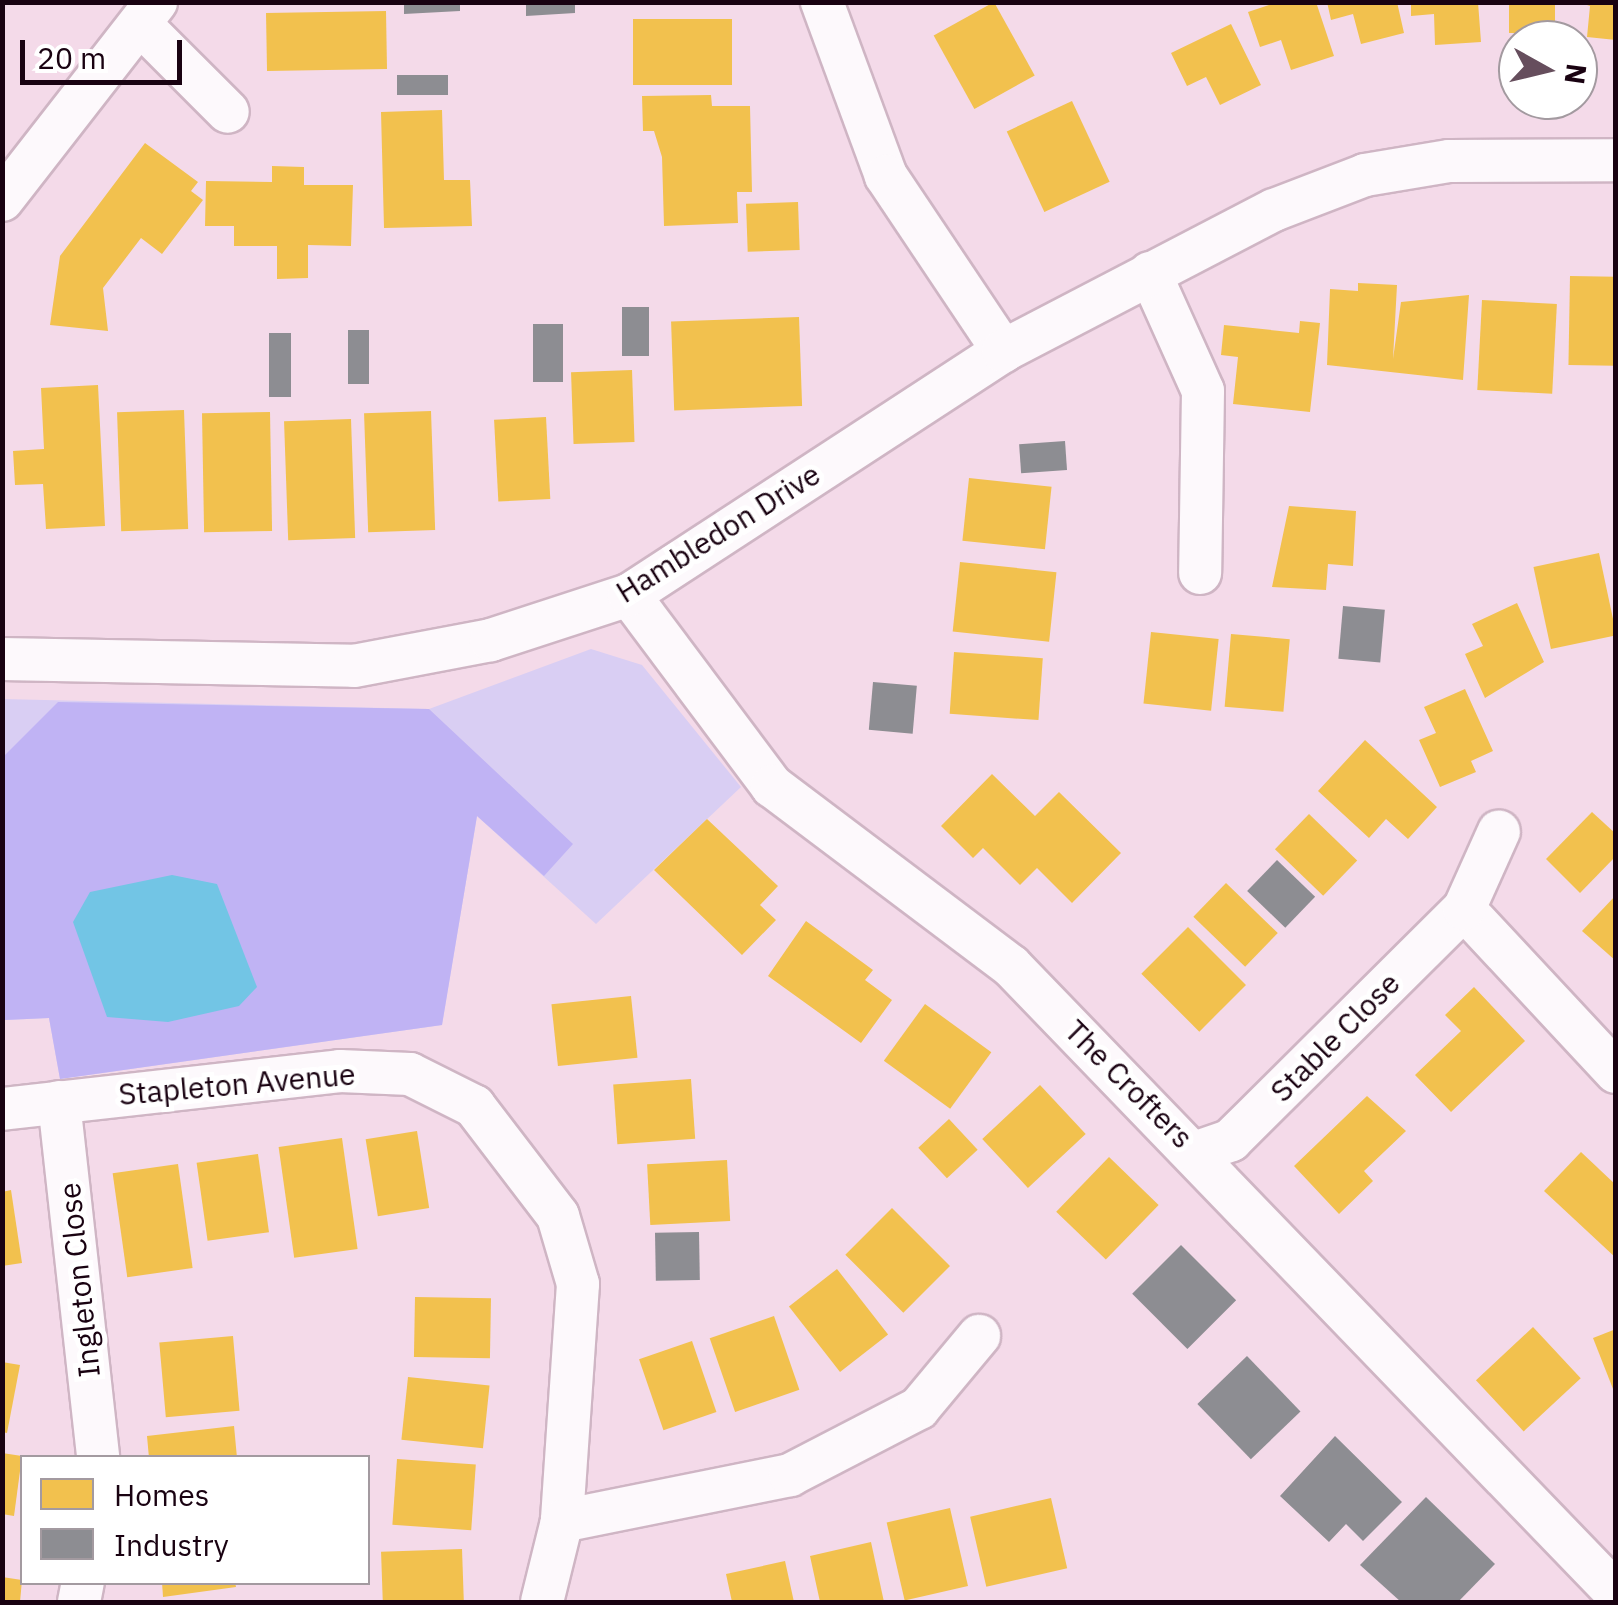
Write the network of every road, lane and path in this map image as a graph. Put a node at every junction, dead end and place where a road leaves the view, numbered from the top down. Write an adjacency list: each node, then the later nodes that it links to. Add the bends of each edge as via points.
1 (822, 2): 7 (street, via 886,176)
2 (148, 13): 3 (street); 5 (street)
3 (228, 112)
4 (1616, 160): 6 (street, Hambledon Drive, via 1450,162 1365,175)
5 (2, 200)
6 (1150, 273): 7 (street, Hambledon Drive); 8 (street, via 1204,391)
7 (1002, 351): 9 (street, Hambledon Drive)
8 (1200, 573)
9 (629, 595): 10 (street, Hambledon Drive, via 492,640 354,666); 16 (street, The Crofters, via 772,786 1011,966)
10 (2, 658)
11 (1499, 831): 12 (street, Stable Close)
12 (1464, 908): 13 (street); 16 (street, Stable Close, via 1230,1140)
13 (1616, 1072)
14 (60, 1102): 15 (street, Stapleton Avenue); 18 (street, Ingleton Close); 19 (street, Stapleton Avenue, via 340,1071 410,1074 474,1106 558,1216 578,1284)
15 (2, 1109)
16 (1197, 1152): 20 (street, The Crofters)
17 (979, 1336): 19 (street, via 919,1408 790,1475)
18 (98, 1455)
19 (562, 1521): 21 (street, Stapleton Avenue)
20 (1616, 1593)
21 (542, 1602)

